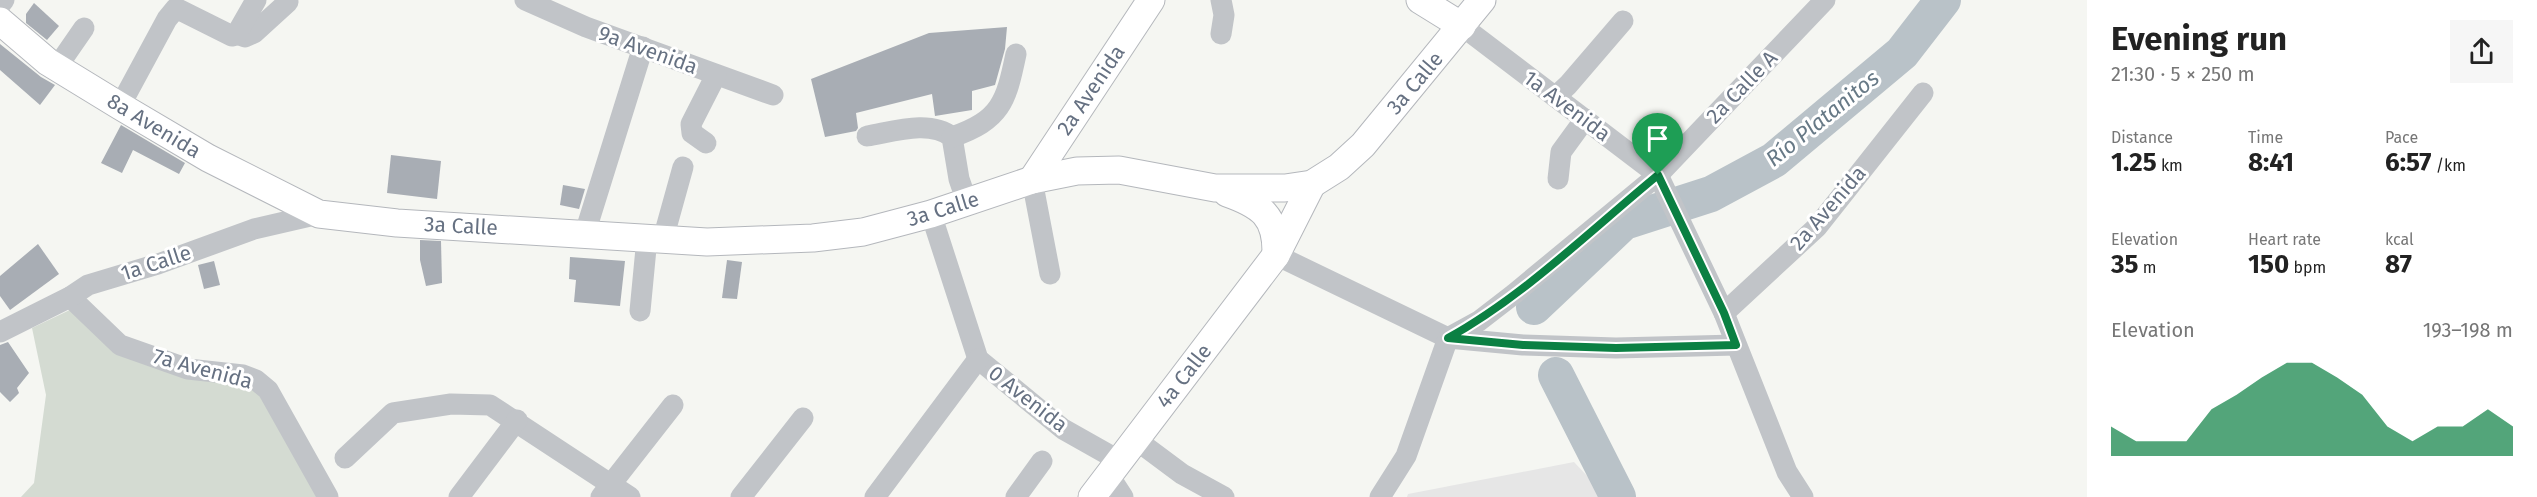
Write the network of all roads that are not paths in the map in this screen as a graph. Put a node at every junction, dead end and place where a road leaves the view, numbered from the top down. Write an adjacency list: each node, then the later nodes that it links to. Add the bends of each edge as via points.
1 (4, 0): 11 (street)
2 (256, 0): 16 (street)
3 (525, 0): 18 (street, 9a Avenida)
4 (1151, 0): 33 (main road, 2a Avenida)
5 (1221, 0): 17 (street)
6 (1420, 0): 14 (main road, 1a Avenida)
7 (1482, 0): 14 (main road, 3a Calle)
8 (1826, 0): 31 (street, 2a Calle A)
9 (288, 2): 16 (street, via 254,33 245,37)
10 (178, 4): 16 (street, via 230,35); 25 (street)
11 (0, 5)
12 (0, 21): 20 (main road, 8a Avenida)
13 (1623, 21): 24 (street)
14 (1462, 26): 24 (street, 1a Avenida); 34 (main road, 3a Calle, via 1363,145)
15 (84, 28): 20 (street)
16 (237, 34)
17 (1221, 34)
18 (643, 47): 21 (street, 9a Avenida); 39 (street)
19 (1016, 54): 28 (street, via 1008,91 994,113 980,126)
20 (57, 67): 25 (main road, 8a Avenida)
21 (716, 75): 23 (street, 9a Avenida); 29 (street, via 691,123 692,133)
22 (1923, 93): 45 (street, 2a Avenida, via 1817,227)
23 (773, 95)
24 (1555, 97): 26 (street, 1a Avenida)
25 (120, 106): 37 (main road, 8a Avenida, via 208,158)
26 (1585, 119): 31 (street, 1a Avenida); 32 (street, via 1561,152)
27 (867, 136): 28 (street, via 912,128 937,129)
28 (952, 137): 36 (street)
29 (706, 143)
30 (683, 167): 40 (street)
31 (1659, 178): 45 (street, 1a Avenida); 47 (street, 2a Calle A, via 1479,321)
32 (1558, 179)
33 (1032, 180): 35 (main road, 3a Calle, via 1097,169); 36 (main road, 3a Calle); 42 (street)
34 (1312, 184): 35 (main road, 3a Calle); 41 (main road, 4a Calle)
35 (1215, 188): 41 (main road, via 1245,200 1263,213 1274,226)
36 (967, 202): 38 (main road, 3a Calle)
37 (319, 214): 39 (main road, 3a Calle, via 397,223); 43 (street, 1a Calle, via 254,229 88,285)
38 (931, 214): 40 (main road, 3a Calle, via 863,232 813,238 707,242); 49 (street, 0 Avenida)
39 (585, 233): 40 (main road, 3a Calle)
40 (655, 238): 44 (street)
41 (1276, 255): 47 (street); 53 (main road, 4a Calle)
42 (1050, 274)
43 (70, 297): 46 (street, 1a Calle); 58 (street, 7a Avenida, via 120,345 188,369 256,380 268,390)
44 (640, 311)
45 (1724, 313): 48 (street, 1a Avenida)
46 (0, 332)
47 (1448, 338): 48 (street, via 1616,348); 67 (street, via 1406,456)
48 (1736, 345): 68 (street, 1a Avenida, via 1787,472)
49 (978, 359): 56 (street, 0 Avenida); 62 (street)
50 (673, 405): 57 (street)
51 (803, 418): 61 (street)
52 (517, 420): 54 (street, via 490,405 451,404 393,413); 57 (street); 59 (street)
53 (1135, 439): 56 (main road, 4a Calle); 66 (street, via 1182,474)
54 (345, 458)
55 (1042, 461): 63 (street)
56 (1113, 467): 64 (main road, 4a Calle); 65 (street)
57 (606, 490): 60 (street)
58 (328, 497)
59 (459, 497)
60 (630, 497)
61 (741, 497)
62 (875, 497)
63 (1016, 497)
64 (1092, 497)
65 (1123, 497)
66 (1224, 497)
67 (1380, 497)
68 (1803, 497)

